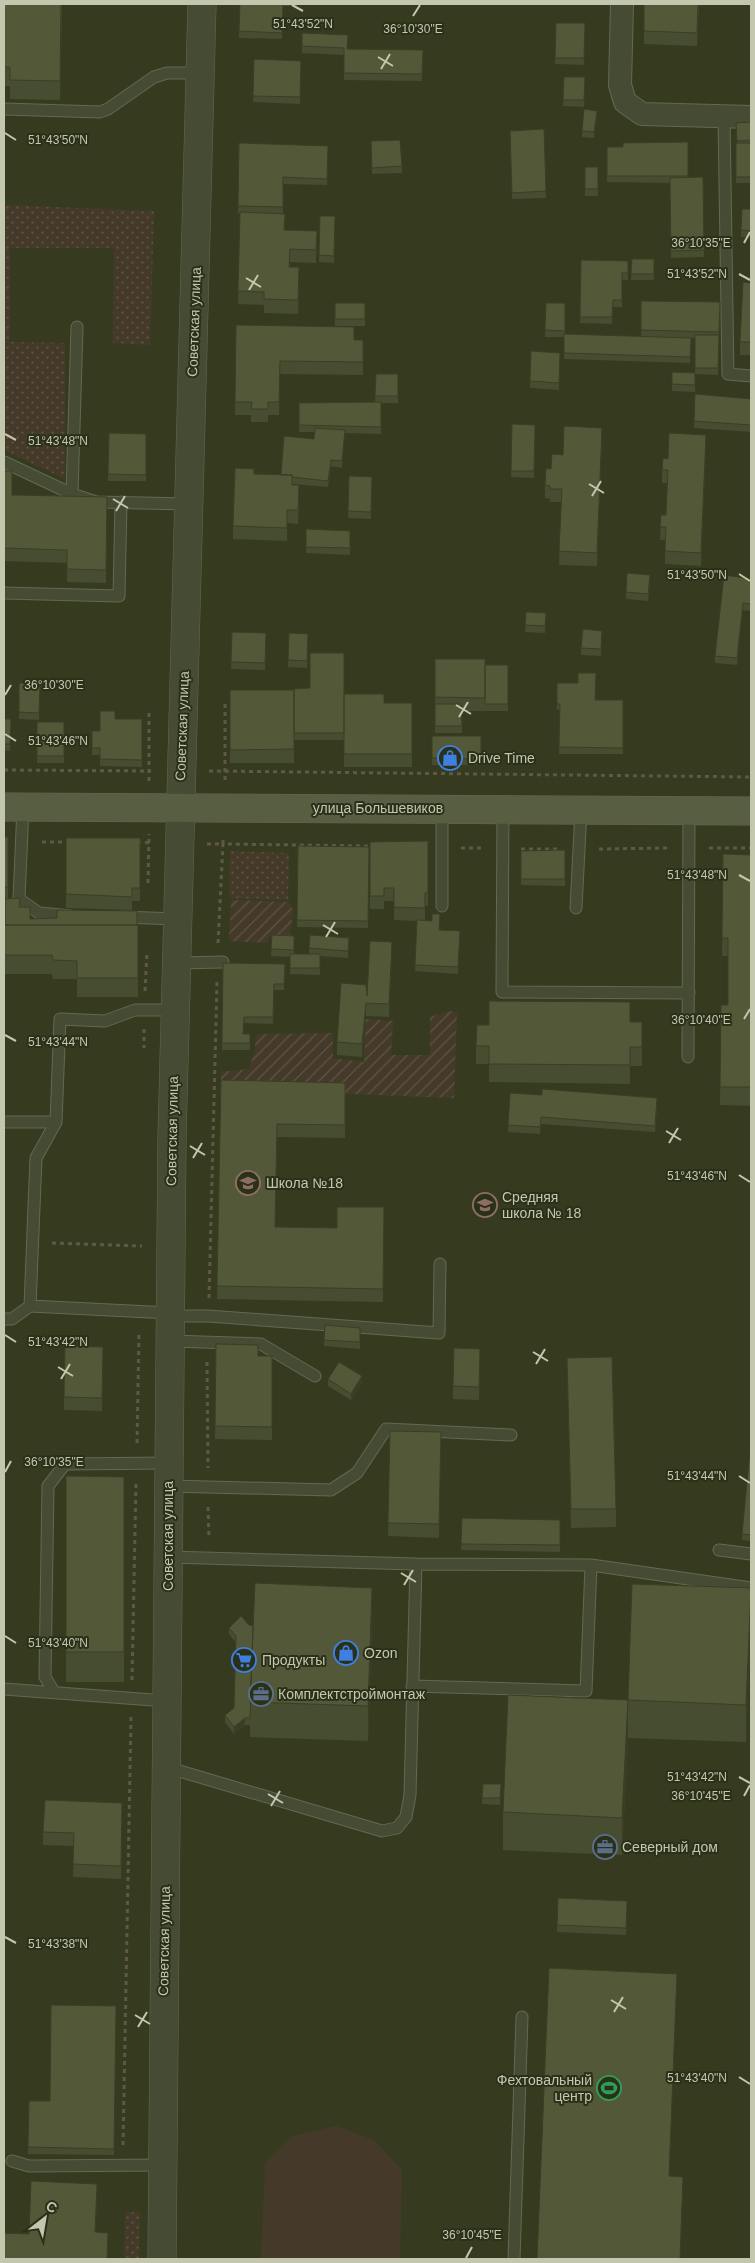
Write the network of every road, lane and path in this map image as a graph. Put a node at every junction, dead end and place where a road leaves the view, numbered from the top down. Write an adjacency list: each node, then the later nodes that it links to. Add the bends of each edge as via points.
1 (202, 4): 3 (street, Советская улица)
2 (622, 4): 6 (street, via 620,85 625,102 642,114)
3 (200, 73): 4 (lane, via 167,73 154,77 100,112); 12 (street, Советская улица)
4 (4, 109)
5 (751, 117): 6 (street)
6 (724, 118): 8 (lane, via 728,374)
7 (76, 327): 10 (lane)
8 (751, 376)
9 (4, 462): 10 (lane)
10 (72, 494): 11 (lane, via 96,502)
11 (121, 502): 12 (lane); 13 (lane, via 119,596)
12 (188, 504): 15 (street, Советская улица)
13 (4, 593)
14 (4, 770): 15 (path)
15 (181, 771): 16 (path); 18 (street, Советская улица)
16 (751, 777)
17 (13, 807): 18 (main road, улица Большевиков); 32 (lane, via 19,899 39,913)
18 (180, 807): 19 (main road, улица Большевиков); 34 (street, Советская улица)
19 (442, 808): 20 (main road, улица Большевиков); 26 (lane)
20 (503, 808): 21 (main road, улица Большевиков); 28 (lane)
21 (581, 809): 22 (main road, улица Большевиков); 29 (lane)
22 (690, 810): 23 (main road, улица Большевиков); 25 (lane)
23 (751, 811)
24 (382, 847): 35 (path, via 223,844)
25 (690, 847): 27 (path); 29 (path); 37 (lane)
26 (442, 848): 28 (path); 30 (lane)
27 (751, 848)
28 (503, 849): 29 (path); 37 (lane, via 502,992)
29 (580, 849): 31 (lane)
30 (442, 906)
31 (576, 908)
32 (86, 916)
33 (113, 917): 34 (lane)
34 (178, 919): 36 (street, Советская улица)
35 (220, 962): 36 (lane); 46 (path)
36 (176, 963): 38 (street, Советская улица)
37 (689, 993): 39 (lane)
38 (175, 1010): 41 (lane, via 135,1010 104,1020 60,1019); 48 (street, Советская улица)
39 (688, 1057)
40 (4, 1122): 41 (lane)
41 (56, 1122): 42 (lane, via 36,1158)
42 (34, 1242): 43 (path); 45 (lane)
43 (142, 1246)
44 (440, 1264): 46 (lane, via 439,1333)
45 (30, 1306): 47 (lane, via 12,1319); 48 (lane)
46 (208, 1316): 48 (lane)
47 (4, 1319)
48 (170, 1323): 49 (lane); 52 (street, Советская улица)
49 (207, 1342): 50 (lane, via 261,1344); 53 (path)
50 (315, 1376)
51 (511, 1435): 53 (lane, via 386,1429 357,1473 331,1490)
52 (169, 1475): 53 (lane); 56 (street, Советская улица); 63 (lane, via 65,1464 48,1486 45,1677)
53 (208, 1487): 57 (path)
54 (719, 1550): 55 (lane)
55 (751, 1554)
56 (168, 1557): 57 (lane); 65 (street, Советская улица)
57 (209, 1558): 58 (lane)
58 (416, 1564): 59 (lane); 61 (lane)
59 (591, 1565): 60 (lane); 61 (lane, via 586,1691)
60 (751, 1588)
61 (412, 1686): 66 (lane, via 410,1796 406,1817 397,1828 382,1831)
62 (4, 1689): 63 (lane)
63 (54, 1692): 64 (lane)
64 (131, 1698): 65 (lane); 69 (path)
65 (167, 1701): 66 (street, Советская улица)
66 (166, 1767): 70 (street, Советская улица)
67 (522, 2017): 72 (lane)
68 (12, 2161): 69 (lane, via 29,2166)
69 (123, 2166): 70 (lane)
70 (162, 2166): 71 (street, Советская улица)
71 (162, 2259)
72 (514, 2259)

